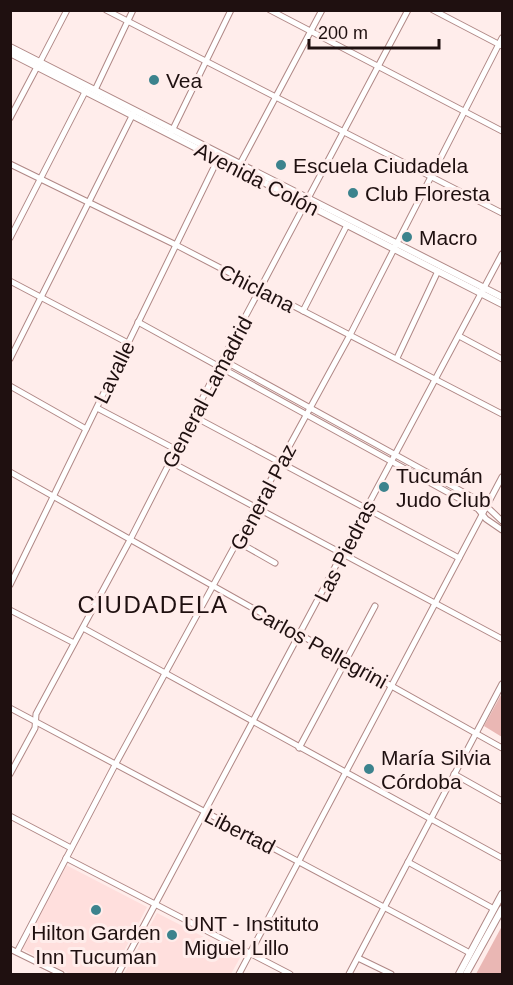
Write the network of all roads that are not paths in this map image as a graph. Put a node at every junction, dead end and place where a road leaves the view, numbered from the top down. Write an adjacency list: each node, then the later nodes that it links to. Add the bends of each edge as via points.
1 (67, 10): 16 (street)
2 (105, 10): 9 (street)
3 (133, 10): 9 (street)
4 (231, 10): 15 (street)
5 (270, 10): 10 (street)
6 (322, 10): 10 (street)
7 (408, 10): 17 (street, General Lamadrid)
8 (433, 10): 12 (street)
9 (127, 22): 15 (street); 18 (street)
10 (311, 32): 17 (street); 20 (street)
11 (502, 38): 12 (street, General Paz)
12 (501, 45): 21 (street, General Paz)
13 (10, 47): 16 (main road, Avenida Colón)
14 (10, 53): 16 (main road, Avenida Colón)
15 (206, 61): 20 (street); 25 (street)
16 (38, 65): 18 (main road, Avenida Colón); 19 (main road, Avenida Colón); 23 (street)
17 (378, 68): 21 (street); 26 (street, General Lamadrid)
18 (95, 90): 22 (main road, Avenida Colón)
19 (85, 92): 22 (main road, Avenida Colón); 31 (street)
20 (276, 96): 26 (street); 29 (street)
21 (464, 112): 24 (street); 30 (street, General Paz)
22 (134, 113): 25 (main road, Avenida Colón); 33 (street)
23 (10, 118)
24 (502, 131)
25 (171, 132): 27 (main road, Avenida Colón); 29 (main road, Avenida Colón)
26 (344, 132): 30 (street); 32 (street, General Lamadrid)
27 (218, 159): 32 (main road, Avenida Colón); 37 (street, Lavalle)
28 (10, 164): 31 (street, Chiclana)
29 (240, 164): 32 (main road, Avenida Colón)
30 (431, 176): 34 (street); 38 (street, General Paz)
31 (39, 179): 33 (street, Chiclana); 36 (street)
32 (307, 201): 35 (main road, Avenida Colón); 38 (main road, Avenida Colón); 42 (street, General Lamadrid)
33 (88, 202): 37 (street, Chiclana); 44 (street)
34 (502, 213)
35 (347, 225): 38 (main road, Avenida Colón); 47 (street)
36 (10, 238)
37 (176, 245): 42 (street, Chiclana); 48 (street, Lavalle)
38 (395, 246): 40 (main road, Avenida Colón); 43 (main road, Avenida Colón); 49 (street, General Paz)
39 (502, 254): 43 (street, Las Piedras)
40 (438, 271): 43 (main road, Avenida Colón); 54 (street)
41 (10, 281): 44 (street)
42 (260, 290): 47 (street, Chiclana); 57 (street, General Lamadrid)
43 (483, 291): 45 (main road, Avenida Colón); 46 (main road, Avenida Colón); 50 (street, Las Piedras)
44 (41, 297): 52 (street); 53 (street)
45 (502, 297)
46 (502, 304)
47 (303, 311): 49 (street, Chiclana)
48 (138, 322): 52 (street, Lavalle); 57 (street)
49 (350, 335): 54 (street, Chiclana); 60 (street, General Paz)
50 (459, 336): 55 (street); 58 (street, Las Piedras)
51 (10, 342): 53 (street)
52 (129, 343): 61 (street, Lavalle)
53 (18, 345): 56 (street)
54 (397, 358): 58 (street, Chiclana)
55 (502, 359)
56 (10, 360)
57 (221, 363): 60 (street); 62 (street); 64 (street, General Lamadrid)
58 (436, 378): 63 (street, Chiclana); 67 (street, Las Piedras)
59 (10, 386): 65 (street)
60 (312, 407): 62 (street, General Paz); 67 (street)
61 (97, 408): 65 (street, Lavalle); 66 (street)
62 (308, 414): 68 (street); 70 (street, General Paz)
63 (502, 414)
64 (193, 416): 66 (street, General Lamadrid); 70 (street)
65 (86, 429): 73 (street, Lavalle)
66 (175, 449): 69 (street, General Lamadrid)
67 (395, 454): 68 (street, Las Piedras); 74 (street)
68 (391, 460): 75 (street, Las Piedras); 77 (street)
69 (170, 461): 76 (street); 80 (street, General Lamadrid)
70 (281, 461): 75 (street); 76 (street, General Paz)
71 (11, 474): 73 (street, Carlos Pellegrini)
72 (502, 477): 74 (street)
73 (55, 497): 80 (street, Carlos Pellegrini); 85 (street, Lavalle)
74 (487, 506): 77 (street); 78 (street)
75 (367, 508): 82 (street, Las Piedras); 83 (street)
76 (256, 509): 81 (street, General Paz); 82 (street)
77 (483, 513): 79 (street); 83 (street)
78 (502, 521)
79 (502, 530)
80 (130, 540): 86 (street, Carlos Pellegrini); 90 (street, General Lamadrid)
81 (238, 542): 84 (street); 86 (street, General Paz)
82 (344, 555): 87 (street); 91 (street, Las Piedras)
83 (459, 558): 87 (street)
84 (275, 563)
85 (10, 585)
86 (214, 588): 91 (street, Carlos Pellegrini); 95 (street, General Paz)
87 (435, 604): 92 (street); 97 (street)
88 (375, 606): 94 (street)
89 (10, 610): 93 (street)
90 (83, 628): 93 (street, General Lamadrid); 95 (street)
91 (300, 636): 94 (street, Carlos Pellegrini); 100 (street, Las Piedras)
92 (502, 639)
93 (74, 643): 99 (street, General Lamadrid)
94 (345, 662): 97 (street, Carlos Pellegrini); 102 (street)
95 (166, 674): 100 (street); 104 (street, General Paz)
96 (502, 684): 101 (street)
97 (391, 686): 101 (street, Carlos Pellegrini); 106 (street)
98 (10, 708): 99 (street, Libertad)
99 (35, 721): 104 (street, Libertad); 105 (street, General Lamadrid)
100 (253, 723): 102 (street); 109 (street, Las Piedras)
101 (475, 734): 103 (street, Carlos Pellegrini); 107 (street)
102 (299, 748): 106 (street)
103 (502, 748)
104 (116, 765): 109 (street, Libertad); 112 (street, General Paz)
105 (10, 774)
106 (346, 774): 111 (street); 115 (street)
107 (454, 774): 108 (street); 111 (street)
108 (502, 801)
109 (205, 814): 115 (street, Libertad); 118 (street, Las Piedras)
110 (10, 816): 112 (street)
111 (430, 819): 114 (street); 116 (street)
112 (71, 848): 113 (street, General Paz)
113 (66, 858): 118 (street); 123 (street, General Paz)
114 (502, 858)
115 (300, 861): 119 (street, Libertad); 125 (street)
116 (408, 862): 119 (street); 120 (street)
117 (502, 894): 120 (main road)
118 (155, 906): 125 (street); 130 (street, Las Piedras)
119 (385, 907): 124 (street, Libertad); 126 (street)
120 (494, 909): 124 (main road)
121 (502, 909): 136 (main road)
122 (10, 948): 123 (street)
123 (17, 952): 127 (street)
124 (470, 953): 135 (main road)
125 (250, 955): 131 (street); 132 (street)
126 (358, 958): 133 (street); 134 (street)
127 (46, 967): 128 (street); 129 (street)
128 (43, 975)
129 (61, 975)
130 (118, 975)
131 (239, 975)
132 (290, 975)
133 (349, 975)
134 (391, 975)
135 (459, 975)
136 (466, 975)

